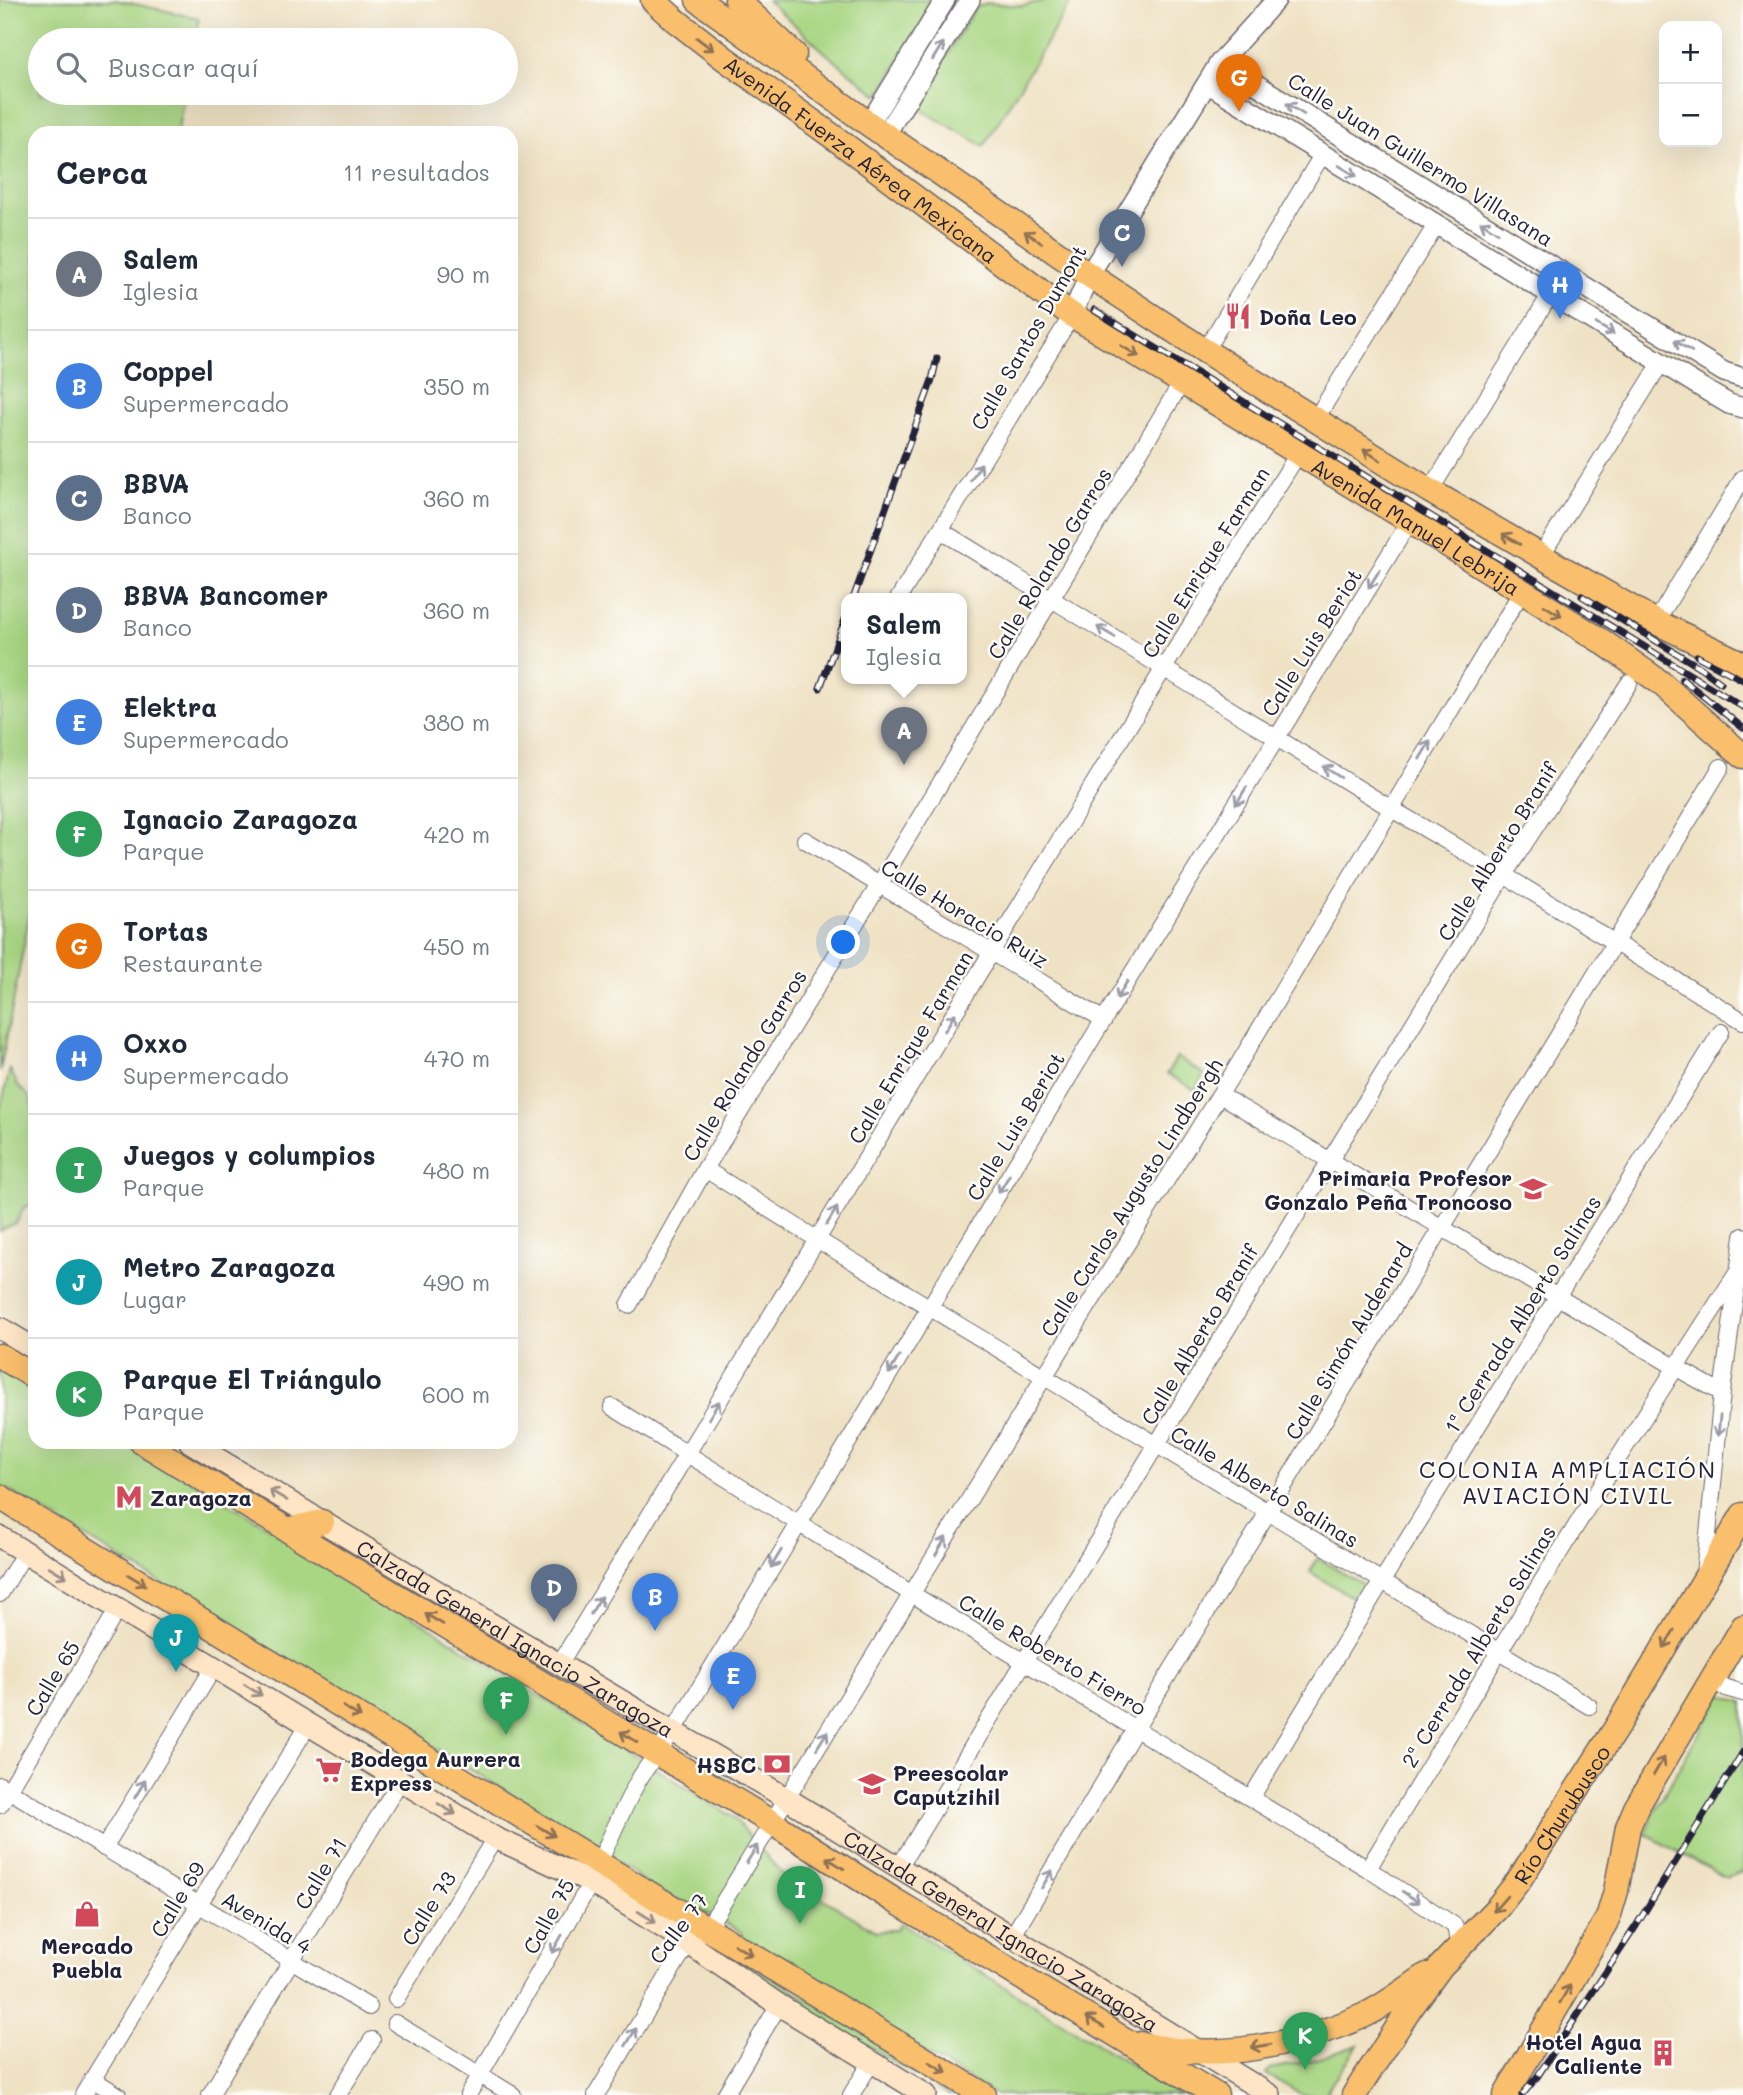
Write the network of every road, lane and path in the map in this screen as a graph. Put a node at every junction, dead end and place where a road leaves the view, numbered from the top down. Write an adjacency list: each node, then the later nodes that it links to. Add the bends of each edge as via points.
1 (653, 0): 14 (main road, Avenida Fuerza Aérea Mexicana, one-way to 14, via 714,51)
2 (698, 0): 9 (main road, Avenida Fuerza Aérea Mexicana)
3 (737, 0): 9 (main road)
4 (944, 0): 9 (street)
5 (970, 0): 9 (street, one-way to 5)
6 (1276, 0): 7 (street, Calle Santos Dumont)
7 (1220, 62): 8 (street, Calle Santos Dumont); 17 (street, Calle Juan Guillermo Villasana, one-way to 7, via 1724,372)
8 (1207, 83): 10 (street); 12 (street, Calle Santos Dumont)
9 (877, 130): 12 (main road, Avenida Fuerza Aérea Mexicana, one-way to 9)
10 (1322, 155): 11 (street, one-way to 11); 15 (street)
11 (1436, 225): 13 (street); 20 (street)
12 (1089, 275): 14 (street, Calle Santos Dumont); 15 (main road, Avenida Manuel Lebrija)
13 (1550, 295): 16 (street, one-way to 16); 23 (street)
14 (1072, 315): 18 (main road, Avenida Manuel Lebrija, one-way to 18); 25 (street, Calle Santos Dumont, one-way to 14)
15 (1205, 351): 20 (main road, Avenida Manuel Lebrija)
16 (1661, 363): 19 (street); 26 (street)
17 (1743, 379)
18 (1182, 382): 21 (main road, Avenida Manuel Lebrija); 29 (street, Calle Rolando Garros)
19 (1743, 408)
20 (1315, 420): 23 (main road, Avenida Manuel Lebrija, one-way to 20)
21 (1298, 454): 24 (main road, Avenida Manuel Lebrija); 32 (street, Calle Enrique Farman)
22 (1743, 478): 30 (street)
23 (1430, 491): 26 (main road, Avenida Manuel Lebrija, one-way to 23)
24 (1410, 521): 27 (main road, Avenida Manuel Lebrija); 34 (street, Calle Luis Beriot, one-way to 34)
25 (940, 530): 28 (street, Calle Santos Dumont); 29 (street)
26 (1541, 556): 30 (main road, Avenida Manuel Lebrija)
27 (1522, 591): 35 (main road, Avenida Manuel Lebrija, one-way to 35, via 1640,667); 36 (street, Calle Carlos Augusto Lindbergh, one-way to 27)
28 (902, 593)
29 (1052, 600): 32 (street, one-way to 29); 39 (street, Calle Rolando Garros)
30 (1656, 622): 31 (main road, Avenida Manuel Lebrija)
31 (1743, 664)
32 (1164, 668): 34 (street); 41 (street, Calle Enrique Farman)
33 (1629, 683): 38 (street, Calle Alberto Branif)
34 (1277, 738): 36 (street, one-way to 34); 42 (street, Calle Luis Beriot, one-way to 42)
35 (1732, 762): 40 (street, Calle Simón Audenard)
36 (1390, 808): 38 (street); 45 (street, Calle Carlos Augusto Lindbergh)
37 (805, 840): 39 (street, Calle Horacio Ruiz)
38 (1504, 875): 40 (street); 46 (street, Calle Alberto Branif)
39 (879, 885): 41 (street, Calle Horacio Ruiz); 47 (street, Calle Rolando Garros)
40 (1615, 943): 43 (street); 48 (street, Calle Simón Audenard)
41 (992, 954): 42 (street, Calle Horacio Ruiz); 50 (street, Calle Enrique Farman, one-way to 41)
42 (1104, 1020): 54 (street, Calle Luis Beriot, one-way to 54)
43 (1743, 1021)
44 (1721, 1031): 52 (street, 1ª Cerrada Alberto Salinas)
45 (1220, 1095): 46 (street); 60 (street, Calle Carlos Augusto Lindbergh)
46 (1330, 1160): 48 (street); 63 (street, Calle Alberto Branif)
47 (705, 1169): 50 (street, Calle Alberto Salinas); 53 (street, Calle Rolando Garros)
48 (1442, 1227): 52 (street); 68 (street, Calle Simón Audenard)
49 (1743, 1236): 51 (street)
50 (818, 1240): 54 (street, Calle Alberto Salinas); 66 (street, Calle Enrique Farman, one-way to 50)
51 (1739, 1270): 58 (street, 2ª Cerrada Alberto Salinas); 61 (street)
52 (1557, 1296): 58 (street); 77 (street, 1ª Cerrada Alberto Salinas)
53 (629, 1305)
54 (929, 1306): 60 (street, Calle Alberto Salinas); 70 (street, Calle Luis Beriot, one-way to 70)
55 (0, 1328): 56 (main road)
56 (28, 1345)
57 (0, 1356): 59 (main road)
58 (1675, 1367): 61 (street); 82 (street, 2ª Cerrada Alberto Salinas)
59 (28, 1373)
60 (1044, 1377): 63 (street, Calle Alberto Salinas); 79 (street, Calle Carlos Augusto Lindbergh, one-way to 60)
61 (1722, 1393): 76 (street, one-way to 76)
62 (612, 1407): 66 (street, Calle Roberto Fierro)
63 (1157, 1446): 68 (street, Calle Alberto Salinas); 83 (street, Calle Alberto Branif)
64 (154, 1449): 72 (main road, Calzada General Ignacio Zaragoza)
65 (202, 1449): 71 (main road, Calzada General Ignacio Zaragoza, one-way to 65)
66 (688, 1454): 70 (street, Calle Roberto Fierro); 84 (street, Calle Enrique Farman, one-way to 66)
67 (0, 1497): 103 (main road, one-way to 103)
68 (1268, 1511): 77 (street, Calle Alberto Salinas); 90 (street, Calle Simón Audenard)
69 (1743, 1515): 76 (main road, Río Churubusco)
70 (798, 1522): 79 (street, Calle Roberto Fierro); 91 (street, Calle Luis Beriot, one-way to 91)
71 (324, 1523): 72 (main road); 75 (main road); 84 (main road, Calzada General Ignacio Zaragoza)
72 (288, 1530): 75 (main road, Calzada General Ignacio Zaragoza)
73 (0, 1537): 74 (main road)
74 (25, 1552): 78 (street); 80 (main road, one-way to 80)
75 (326, 1553): 92 (main road, Calzada General Ignacio Zaragoza, one-way to 75)
76 (1704, 1580): 107 (main road, Río Churubusco, one-way to 107, via 1520,1880)
77 (1382, 1581): 82 (street, Calle Alberto Salinas); 96 (street, 1ª Cerrada Alberto Salinas)
78 (0, 1594)
79 (912, 1594): 83 (street, Calle Roberto Fierro); 95 (street, Calle Carlos Augusto Lindbergh, one-way to 79)
80 (118, 1609): 85 (main road); 94 (street, Calle 65)
81 (1743, 1627): 86 (main road)
82 (1498, 1652): 88 (street, Calle Alberto Salinas); 102 (street, 2ª Cerrada Alberto Salinas)
83 (1024, 1661): 90 (street, Calle Roberto Fierro); 101 (street, Calle Alberto Branif)
84 (560, 1663): 91 (main road, Calzada General Ignacio Zaragoza)
85 (214, 1667): 89 (main road, one-way to 89); 100 (street, one-way to 85)
86 (1709, 1683): 87 (street); 134 (main road, one-way to 86, via 1608,1918 1636,1808)
87 (1743, 1693)
88 (1589, 1706)
89 (308, 1725): 93 (main road); 104 (street, Calle 69)
90 (1136, 1728): 96 (street, Calle Roberto Fierro); 106 (street, Calle Simón Audenard, one-way to 90)
91 (673, 1732): 92 (street, Calle Luis Beriot); 95 (main road, Calzada General Ignacio Zaragoza)
92 (657, 1754): 98 (main road, Calzada General Ignacio Zaragoza); 103 (street, Calle 75, via 618,1818)
93 (400, 1781): 99 (main road, one-way to 99); 108 (street, Calle 71)
94 (4, 1788): 97 (street, Calle 65); 100 (street, Avenida 4)
95 (786, 1798): 98 (street, Calle Carlos Augusto Lindbergh); 101 (main road, Calzada General Ignacio Zaragoza)
96 (1251, 1798): 102 (street, Calle Roberto Fierro)
97 (0, 1805)
98 (771, 1822): 105 (street, Calle 77, one-way to 98); 114 (main road, Calzada General Ignacio Zaragoza, one-way to 98)
99 (495, 1838): 103 (main road); 110 (street, Calle 73)
100 (104, 1848): 104 (street, Avenida 4)
101 (899, 1867): 106 (main road, Calzada General Ignacio Zaragoza)
102 (1368, 1869): 107 (street, Calle Roberto Fierro, one-way to 107, via 1455,1926)
103 (595, 1873): 105 (main road, one-way to 105); 118 (street, Calle 75, one-way to 118)
104 (198, 1905): 108 (street, Avenida 4); 119 (street, Calle 69)
105 (698, 1935): 111 (main road); 127 (street, Calle 77, one-way to 105); 131 (main road, one-way to 131)
106 (1012, 1937): 116 (main road, Calzada General Ignacio Zaragoza)
107 (1458, 1947): 109 (main road, Río Churubusco)
108 (292, 1961): 112 (street, Avenida 4); 123 (street, Calle 71)
109 (1441, 1966): 116 (main road, one-way to 116, via 1364,2015 1311,2035 1251,2048); 120 (main road, Río Churubusco)
110 (396, 1999)
111 (779, 2005): 117 (main road); 128 (street)
112 (369, 2007)
113 (395, 2023): 118 (street)
114 (1123, 2039): 116 (main road); 132 (main road, Calzada General Ignacio Zaragoza)
115 (372, 2040): 124 (street)
116 (1196, 2051): 133 (main road, Calzada General Ignacio Zaragoza)
117 (871, 2063): 129 (street); 130 (main road)
118 (480, 2075): 125 (street, Calle 75); 126 (street)
119 (92, 2079): 121 (street, Calle 69); 122 (street)
120 (1363, 2089)
121 (83, 2095)
122 (118, 2095)
123 (210, 2095)
124 (338, 2095)
125 (467, 2095)
126 (513, 2095)
127 (596, 2095)
128 (725, 2095)
129 (851, 2095)
130 (926, 2095)
131 (984, 2095)
132 (1216, 2095)
133 (1270, 2095)
134 (1506, 2095)

